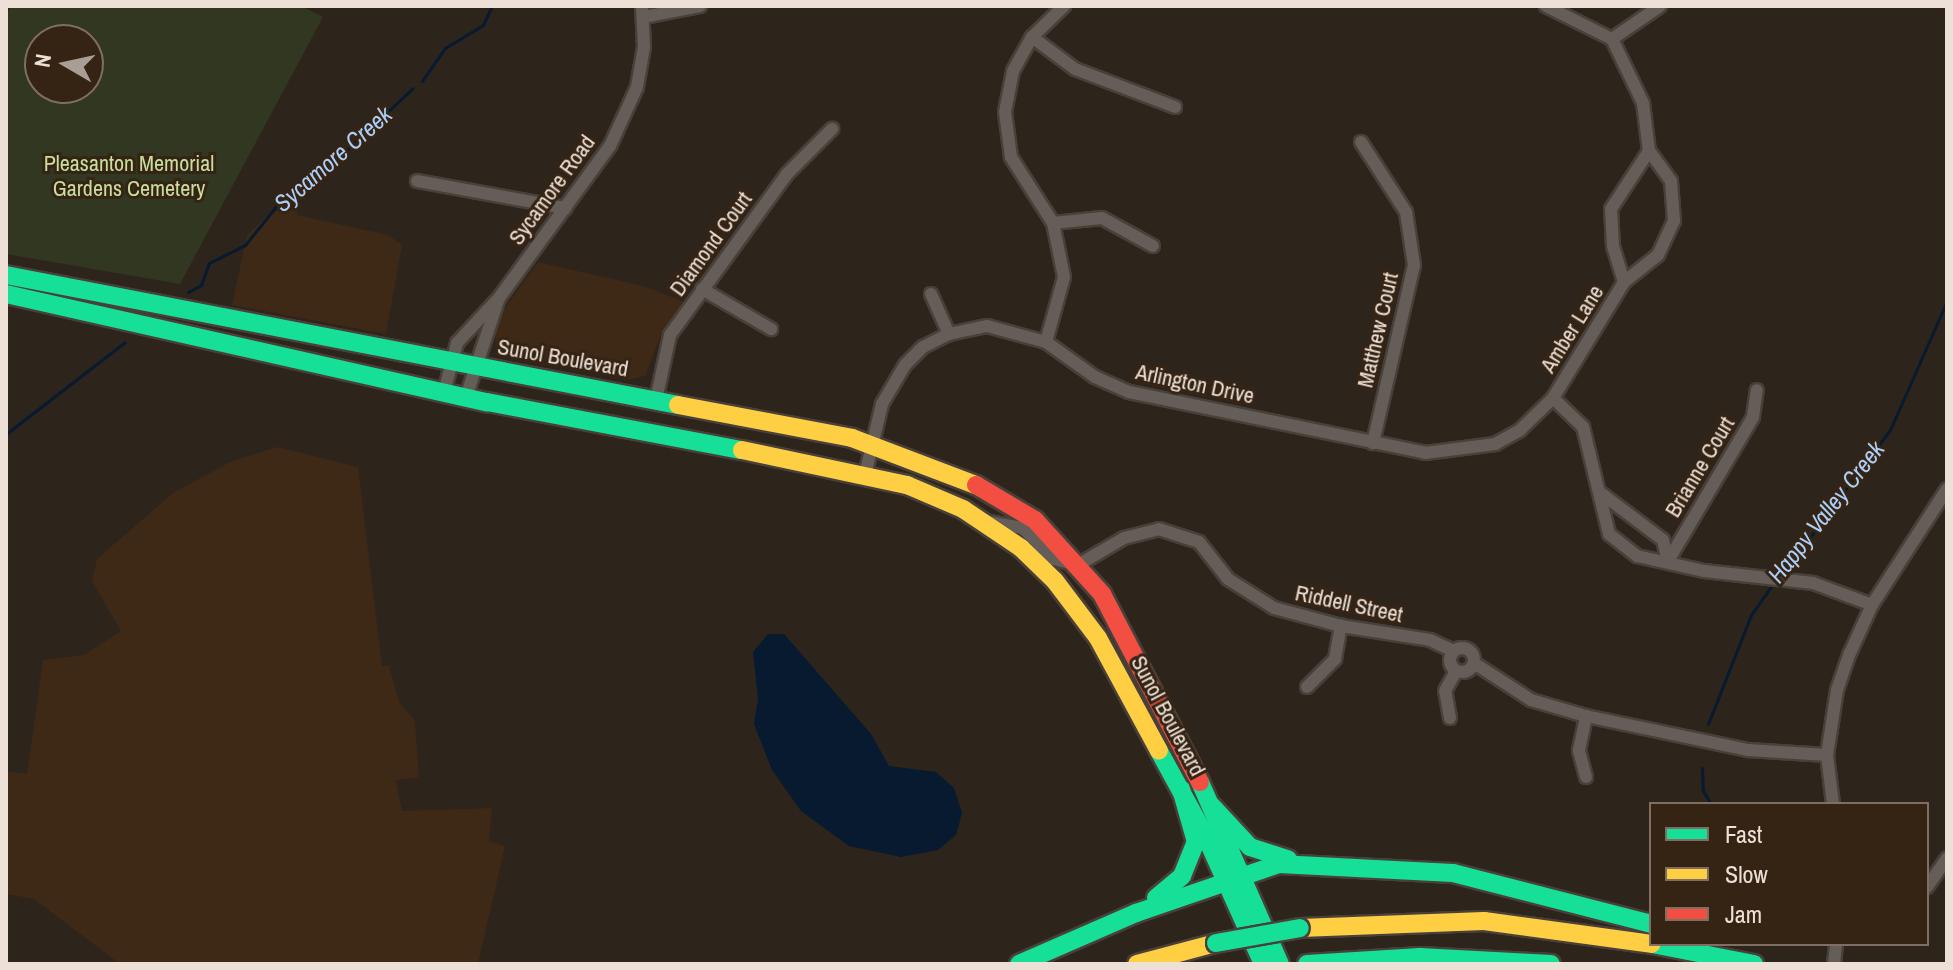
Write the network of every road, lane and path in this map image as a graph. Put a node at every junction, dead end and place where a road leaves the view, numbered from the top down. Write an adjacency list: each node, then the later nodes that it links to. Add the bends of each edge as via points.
1 (700, 6): 5 (street, Sycamore Road)
2 (1064, 6): 6 (street)
3 (1546, 6): 7 (street)
4 (1660, 6): 7 (street)
5 (643, 11): 13 (street, Sycamore Road, via 637,87 610,146)
6 (1032, 37): 8 (street, via 1075,69); 14 (street, via 1010,80 1005,127 1021,179)
7 (1612, 39): 11 (street, Amber Lane, via 1643,103)
8 (1175, 107)
9 (832, 129): 18 (street, Diamond Court, via 787,174)
10 (1361, 142): 34 (street, Matthew Court, via 1406,212 1414,265)
11 (1649, 151): 17 (street, Amber Lane, via 1611,209 1613,246); 17 (street, Amber Lane, via 1671,181 1674,221 1658,255)
12 (417, 181): 13 (street)
13 (566, 208): 21 (street, Sycamore Road)
14 (1053, 223): 15 (street, via 1102,218); 26 (street, via 1064,277)
15 (1153, 246)
16 (6, 275): 22 (main road, Sunol Boulevard)
17 (1624, 282): 32 (street, Amber Lane)
18 (702, 289): 24 (street); 33 (street, Diamond Court, via 670,335)
19 (6, 294): 23 (main road, Sunol Boulevard)
20 (931, 294): 25 (street)
21 (499, 298): 27 (street, Sycamore Road, via 457,343); 28 (street, Sycamore Road)
22 (140, 300): 23 (main road, via 129,311 76,300); 27 (main road, Sunol Boulevard)
23 (45, 302): 30 (main road, Sunol Boulevard)
24 (771, 329)
25 (949, 334): 26 (street, Arlington Drive, via 987,326); 35 (street, Arlington Drive, via 923,347 905,365 886,394)
26 (1046, 342): 34 (street, Arlington Drive, via 1095,377 1129,392)
27 (452, 362): 28 (main road, Sunol Boulevard); 30 (street, Sycamore Road)
28 (477, 367): 31 (street, Sycamore Road); 33 (main road, Sunol Boulevard)
29 (1757, 390): 40 (street, Brianne Court, via 1753,417)
30 (444, 392): 31 (main road, Sunol Boulevard)
31 (466, 397): 36 (main road, Sunol Boulevard)
32 (1553, 398): 34 (street, Arlington Drive, via 1520,430 1495,444 1425,453); 38 (street, via 1583,427)
33 (656, 400): 35 (main road, Sunol Boulevard)
34 (1373, 443)
35 (872, 445): 36 (street, Arlington Drive); 41 (main road, Sunol Boulevard, via 991,491 1035,520)
36 (865, 475): 39 (main road, Sunol Boulevard, via 920,490)
37 (1947, 489): 42 (street)
38 (1602, 494): 40 (street, via 1663,540); 40 (street, via 1609,534 1637,556)
39 (986, 522): 41 (street, Sunol Boulevard, via 1023,528 1053,559); 52 (main road, Sunol Boulevard, via 1021,548 1080,611)
40 (1668, 561): 42 (street, via 1839,590)
41 (1078, 565): 43 (street, Riddell Street, via 1124,538 1159,529 1199,542 1228,579 1274,608); 54 (main road, Sunol Boulevard, via 1119,623)
42 (1872, 605): 50 (street, via 1837,690)
43 (1341, 626): 44 (street, Riddell Street, via 1430,640); 47 (street, via 1335,659)
44 (1454, 651): 45 (street, via 1469,650); 46 (street, via 1450,660)
45 (1474, 663): 46 (street, via 1467,671); 48 (street, via 1531,700)
46 (1456, 671): 49 (street, via 1445,691)
47 (1307, 687)
48 (1586, 716): 50 (street, via 1748,750); 51 (street, via 1579,750)
49 (1450, 718)
50 (1827, 755): 53 (street)
51 (1586, 777)
52 (1181, 789): 57 (main road, Sunol Boulevard); 59 (main road, via 1194,821 1192,860 1168,891)
53 (1833, 802)
54 (1212, 806): 56 (main road, via 1232,833 1264,854); 57 (main road, Sunol Boulevard)
55 (1947, 858): 58 (street)
56 (1381, 867): 57 (main road, via 1279,864); 60 (main road, via 1492,880)
57 (1233, 879): 59 (main road); 67 (main road, Sunol Boulevard); 68 (main road, Sunol Boulevard)
58 (1929, 884)
59 (1136, 913): 65 (main road)
60 (1649, 923)
61 (1649, 944): 66 (main road, bridge, via 1484,921 1300,928)
62 (1662, 946): 70 (main road)
63 (1727, 946): 71 (main road)
64 (1311, 963): 69 (main road, via 1420,957)
65 (1019, 964)
66 (1137, 964)
67 (1263, 964)
68 (1280, 964)
69 (1551, 964)
70 (1754, 964)
71 (1775, 964)

